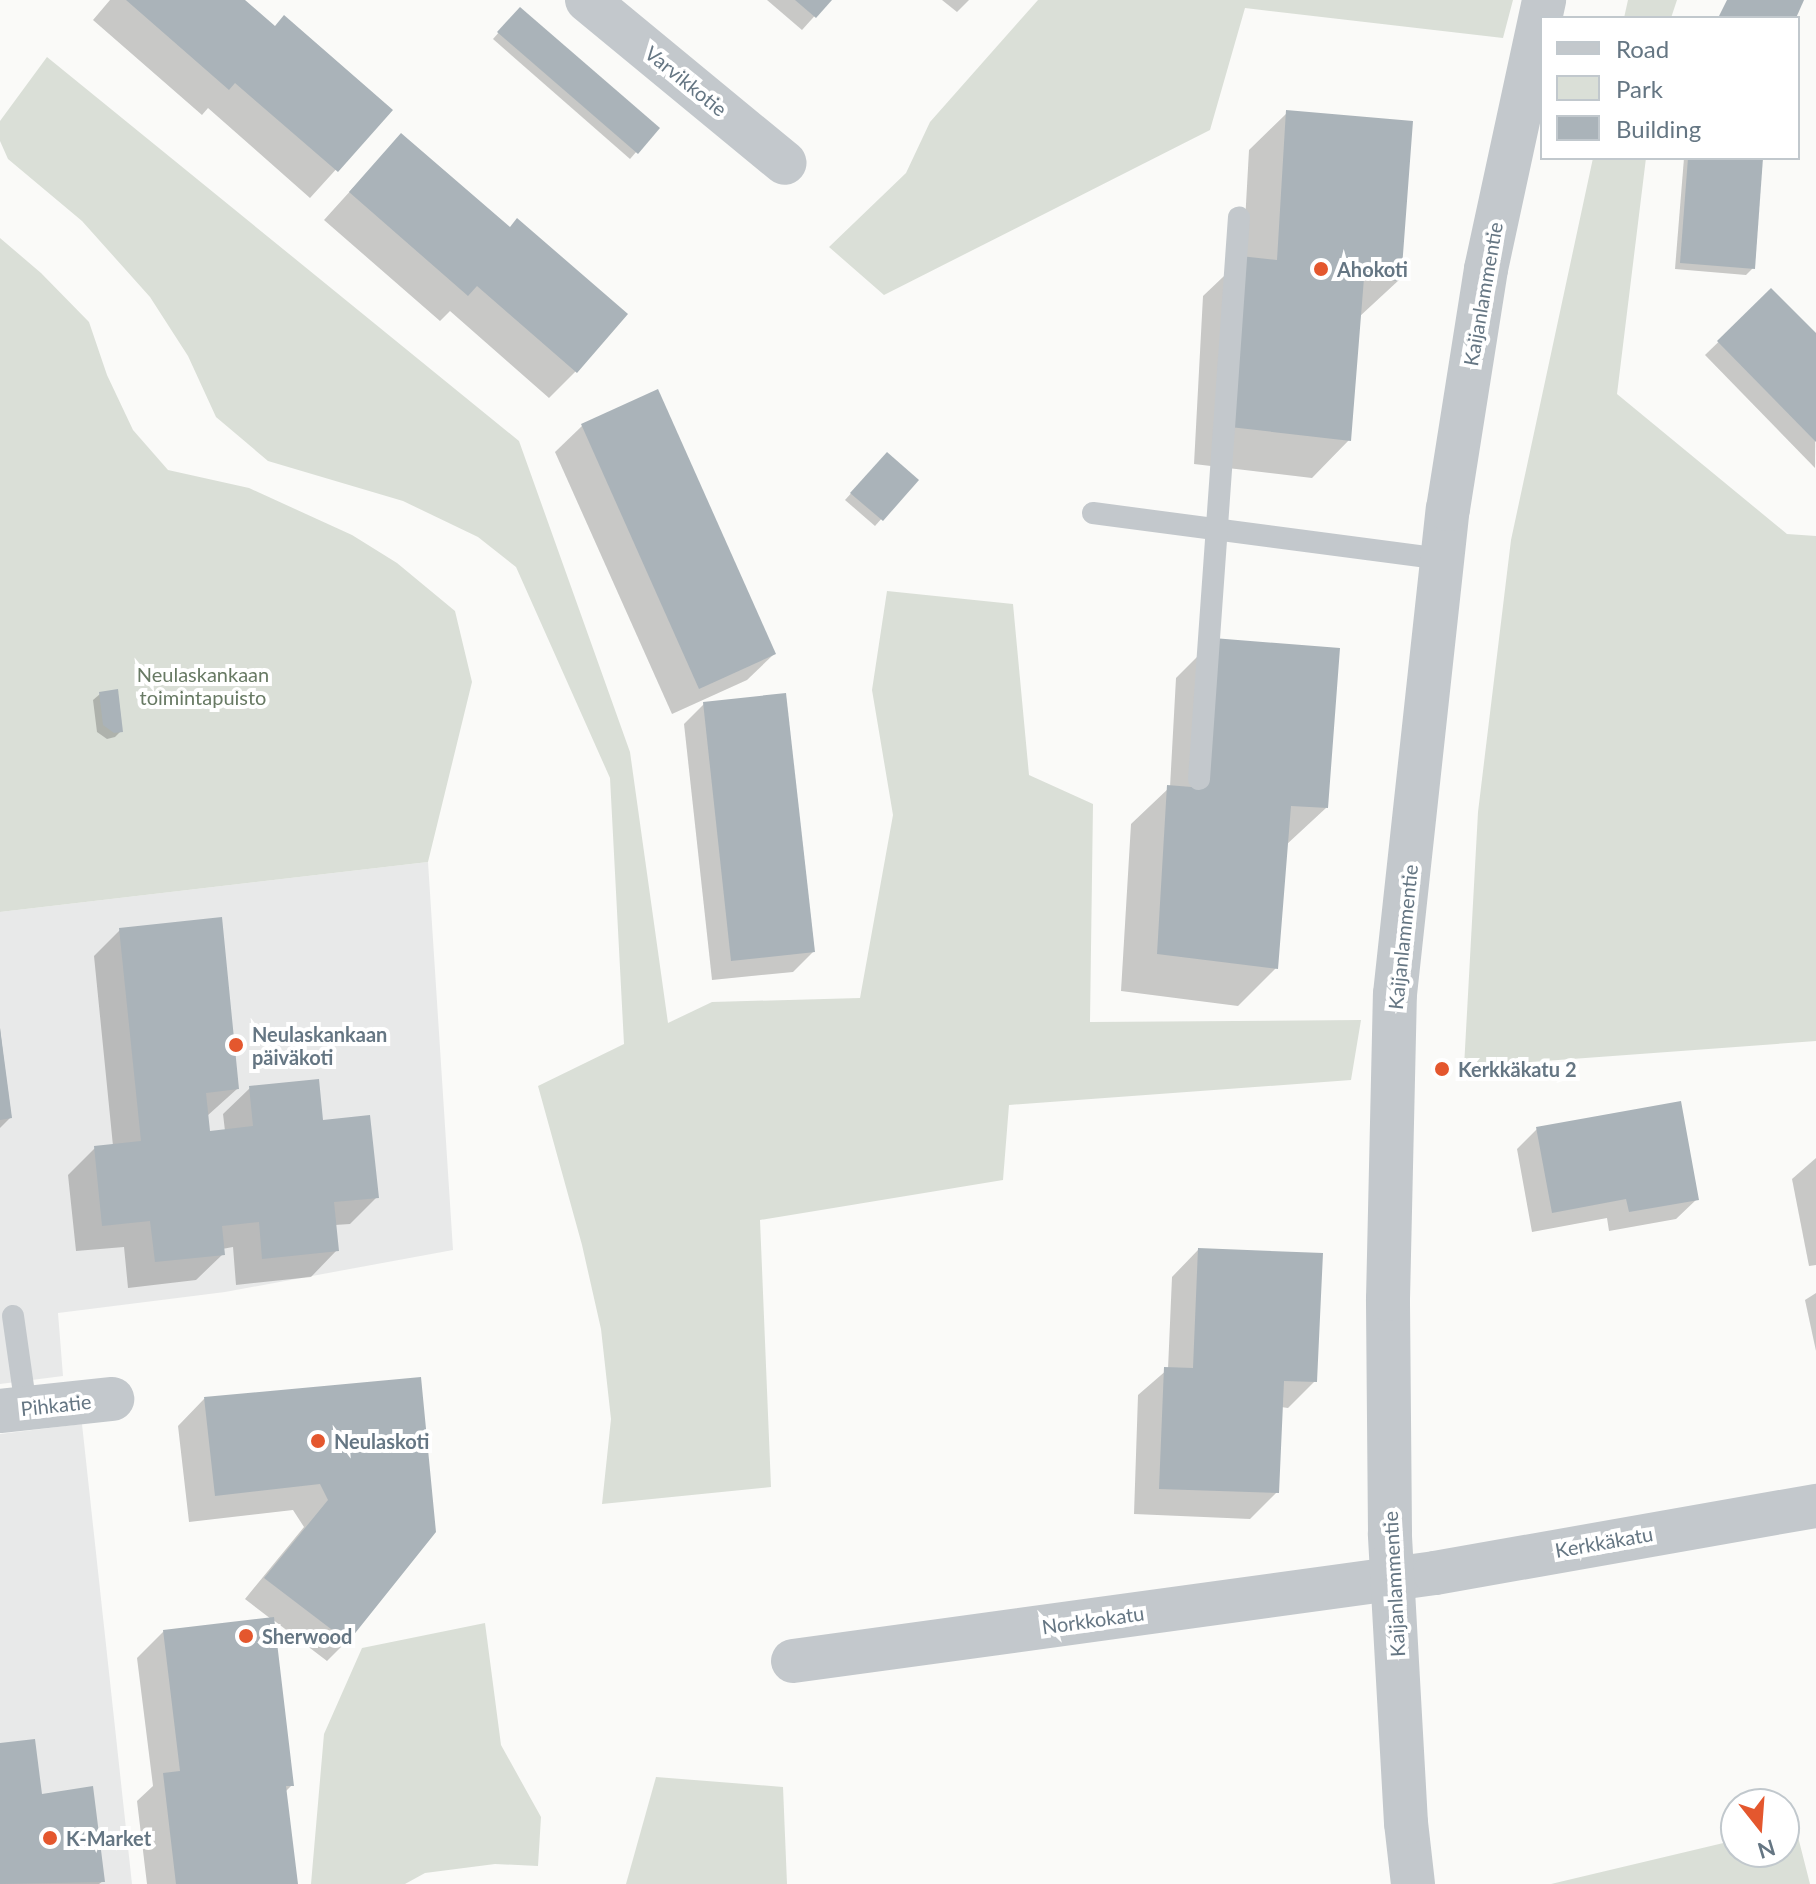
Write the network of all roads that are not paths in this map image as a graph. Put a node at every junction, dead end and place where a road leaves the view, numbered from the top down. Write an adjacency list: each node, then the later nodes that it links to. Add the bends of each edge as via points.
1 (587, 0): 3 (street, Varvikkotie)
2 (1540, 19): 7 (street, Kaijanlammentie, via 1486,269)
3 (785, 163)
4 (1239, 217): 6 (lane)
5 (1093, 513): 6 (lane)
6 (1219, 530): 7 (lane); 8 (lane)
7 (1443, 559): 13 (street, Kaijanlammentie, via 1395,994 1388,1299)
8 (1199, 779)
9 (13, 1316): 11 (lane)
10 (112, 1399): 11 (street, Pihkatie)
11 (13, 1409)
12 (1816, 1506): 13 (street, Kerkkäkatu)
13 (1393, 1579): 14 (street, Norkkokatu); 15 (street, Kaijanlammentie)
14 (793, 1661)
15 (1413, 1884)

